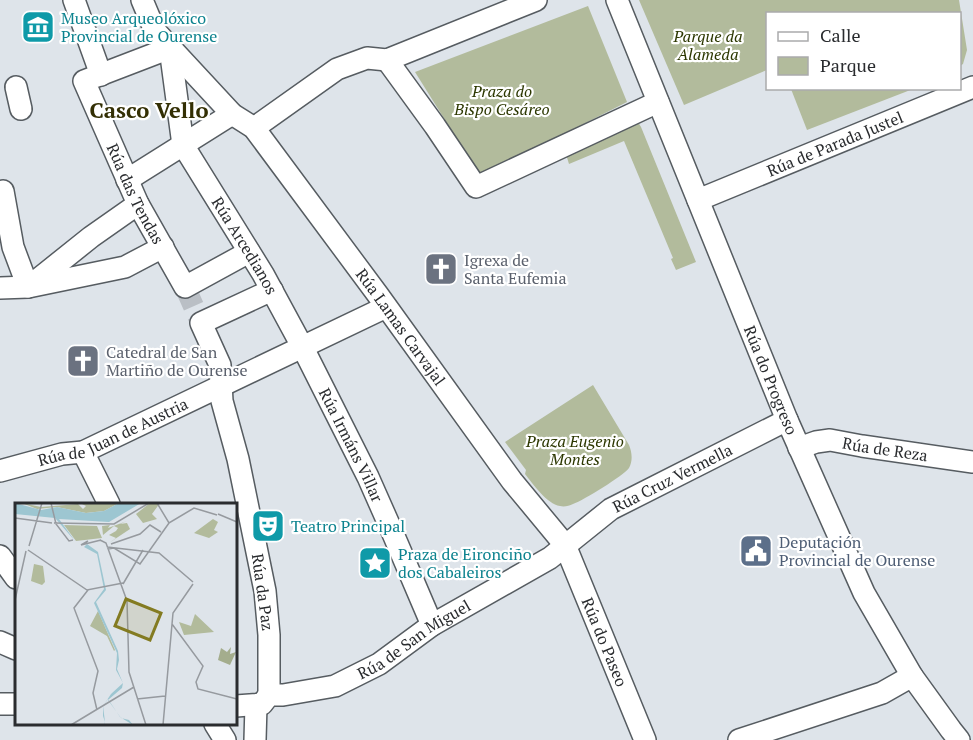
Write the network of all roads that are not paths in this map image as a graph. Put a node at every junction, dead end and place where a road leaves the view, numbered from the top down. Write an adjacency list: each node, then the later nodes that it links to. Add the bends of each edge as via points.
1 (74, 0): 7 (street)
2 (142, 0): 5 (street, Rúa Lamas Carvajal, via 155,31)
3 (536, 0): 6 (street)
4 (617, 0): 10 (street, Rúa do Progreso)
5 (171, 48): 7 (street); 12 (street, Rúa Lamas Carvajal); 14 (street)
6 (387, 60): 10 (street, via 476,187); 13 (street, via 367,58 337,69)
7 (101, 75): 15 (street, Rúa das Tendas, via 84,81)
8 (16, 87): 11 (street)
9 (973, 87): 16 (street, Rúa de Parada Justel)
10 (658, 102): 16 (street, Rúa do Progreso)
11 (21, 110)
12 (232, 114): 13 (street, Rúa Lamas Carvajal); 14 (street)
13 (254, 128): 24 (street, Rúa Lamas Carvajal)
14 (183, 145): 15 (street); 20 (street, Rúa Arcedianos)
15 (127, 180): 18 (street, Rúa das Tendas)
16 (698, 200): 27 (street, Rúa do Progreso)
17 (3, 204): 21 (street)
18 (138, 204): 19 (street, Rúa das Tendas); 21 (street)
19 (163, 247): 20 (street, Rúa das Tendas, via 184,286); 21 (street, via 125,267)
20 (249, 252): 23 (street, Rúa Arcedianos)
21 (28, 287): 22 (street)
22 (0, 288)
23 (272, 290): 25 (street, Rúa Arcedianos); 26 (street, via 201,323 220,365)
24 (386, 307): 25 (street, Rúa de Juan de Austria); 33 (street, Rúa Lamas Carvajal, via 512,481)
25 (308, 356): 26 (street, Rúa de Juan de Austria); 36 (street, Rúa Irmáns Villar, via 392,529)
26 (222, 386): 29 (street, Rúa de Juan de Austria); 40 (street, Rúa da Paz, via 222,401 265,591 269,635)
27 (787, 420): 28 (street, Rúa do Progreso); 33 (street, Rúa Cruz Vermella, via 612,509)
28 (799, 448): 30 (street, Rúa de Reza, via 830,440); 39 (street, Rúa do Progreso, via 864,593)
29 (83, 452): 31 (street, Rúa de Juan de Austria); 32 (street)
30 (973, 462)
31 (0, 471)
32 (108, 503)
33 (565, 545): 36 (street, Rúa de San Miguel, via 550,558); 44 (street, Rúa do Paseo)
34 (0, 556): 35 (street)
35 (15, 577)
36 (432, 626): 40 (street, Rúa de San Miguel, via 380,664 335,686)
37 (0, 642): 38 (street)
38 (15, 649)
39 (912, 676): 45 (street, via 882,693); 46 (street, Rúa do Progreso)
40 (253, 702): 43 (street, Rúa da Paz)
41 (216, 725): 42 (street)
42 (225, 740)
43 (255, 740)
44 (645, 740)
45 (739, 740)
46 (959, 740)

